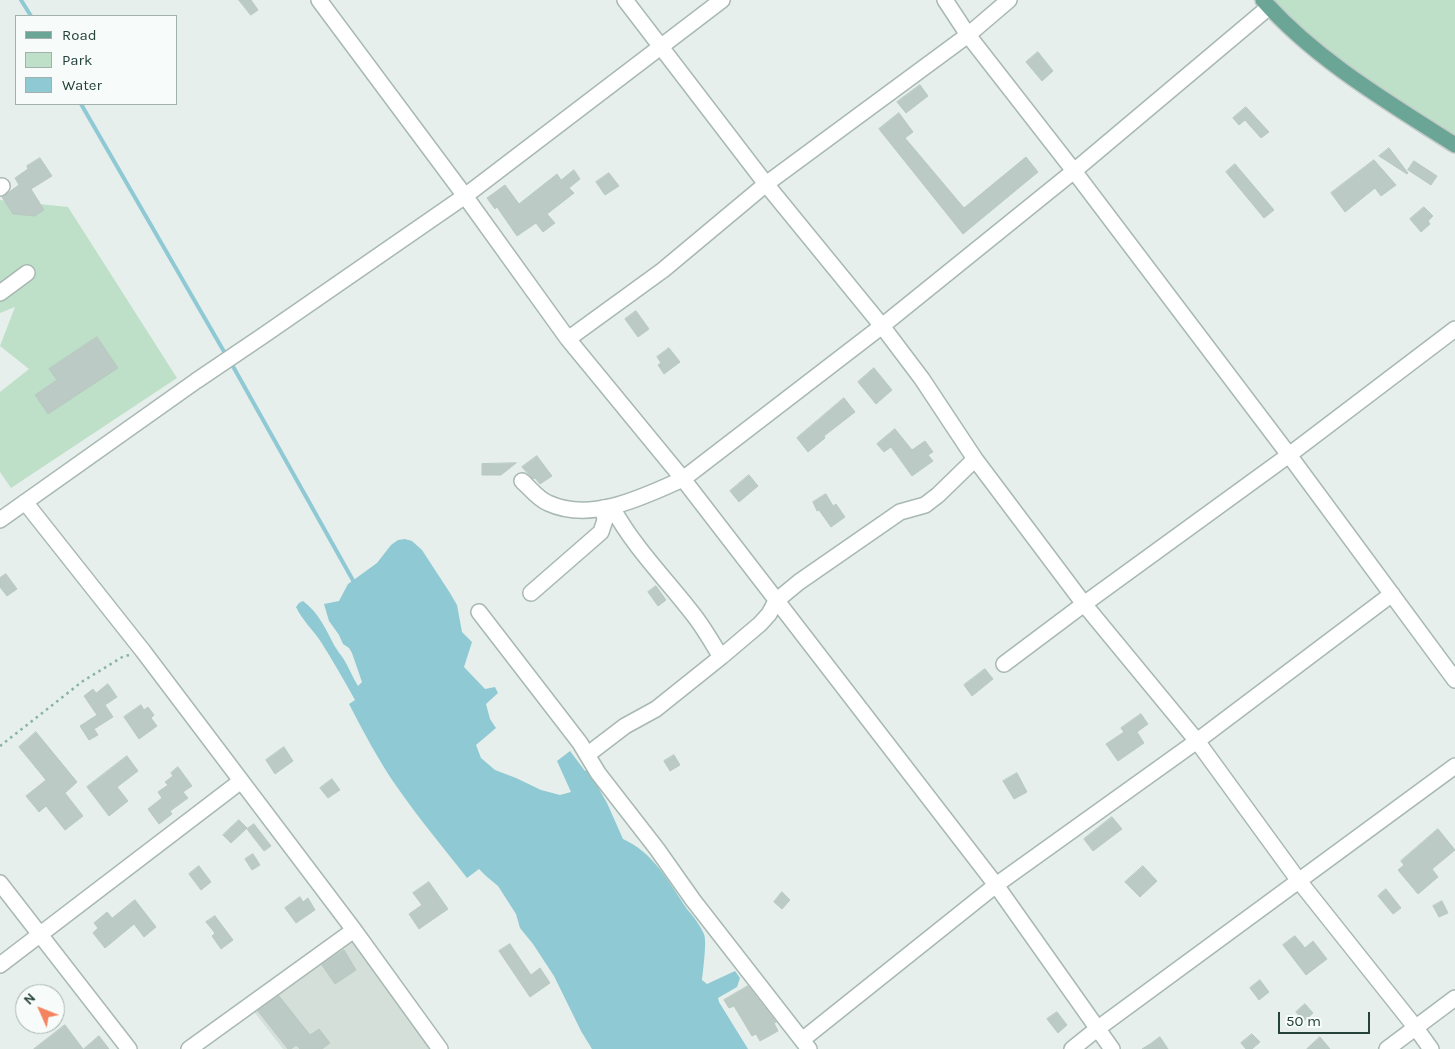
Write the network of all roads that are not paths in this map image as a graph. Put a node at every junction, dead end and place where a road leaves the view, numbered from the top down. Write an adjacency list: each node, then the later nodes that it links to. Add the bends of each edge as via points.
1 (319, 0): 12 (street)
2 (625, 0): 8 (street)
3 (722, 0): 8 (street)
4 (945, 0): 7 (street)
5 (1009, 0): 7 (street)
6 (1266, 4): 9 (main road, via 1312,46 1369,89); 10 (street)
7 (968, 35): 10 (street); 11 (street)
8 (660, 47): 11 (street); 12 (street)
9 (1455, 144)
10 (1074, 171): 15 (street); 18 (street)
11 (766, 184): 15 (street); 17 (street, via 663,270)
12 (465, 196): 17 (street); 22 (street)
13 (27, 274): 14 (street)
14 (0, 293)
15 (882, 326): 19 (street); 20 (street)
16 (1455, 329): 18 (street)
17 (568, 339): 20 (street)
18 (1289, 455): 26 (street); 28 (street)
19 (975, 459): 27 (street, via 925,505 900,512); 28 (street)
20 (683, 479): 23 (street); 27 (street)
21 (522, 481): 23 (street, via 547,503 575,511)
22 (25, 502): 24 (street); 36 (street)
23 (607, 508): 25 (street, via 601,532); 30 (street, via 696,618)
24 (0, 520)
25 (531, 593)
26 (1392, 594): 32 (street); 33 (street)
27 (776, 601): 30 (street, via 760,624); 39 (street)
28 (1084, 604): 31 (street); 33 (street)
29 (479, 612): 34 (street)
30 (721, 657): 34 (street, via 656,709 625,726)
31 (1004, 664)
32 (1455, 680)
33 (1197, 741): 37 (street); 39 (street)
34 (587, 755): 46 (street, via 693,900)
35 (1455, 766): 37 (street)
36 (242, 781): 40 (street); 41 (street)
37 (1299, 881): 44 (street); 45 (street)
38 (0, 883): 41 (street)
39 (996, 885): 45 (street); 46 (street)
40 (354, 930): 48 (street); 49 (street)
41 (41, 935): 42 (street); 47 (street)
42 (0, 965)
43 (1455, 998): 44 (street)
44 (1416, 1028): 52 (street); 53 (street)
45 (1097, 1029): 50 (street); 51 (street)
46 (805, 1044)
47 (129, 1049)
48 (190, 1049)
49 (440, 1049)
50 (1072, 1049)
51 (1112, 1049)
52 (1387, 1049)
53 (1431, 1049)

